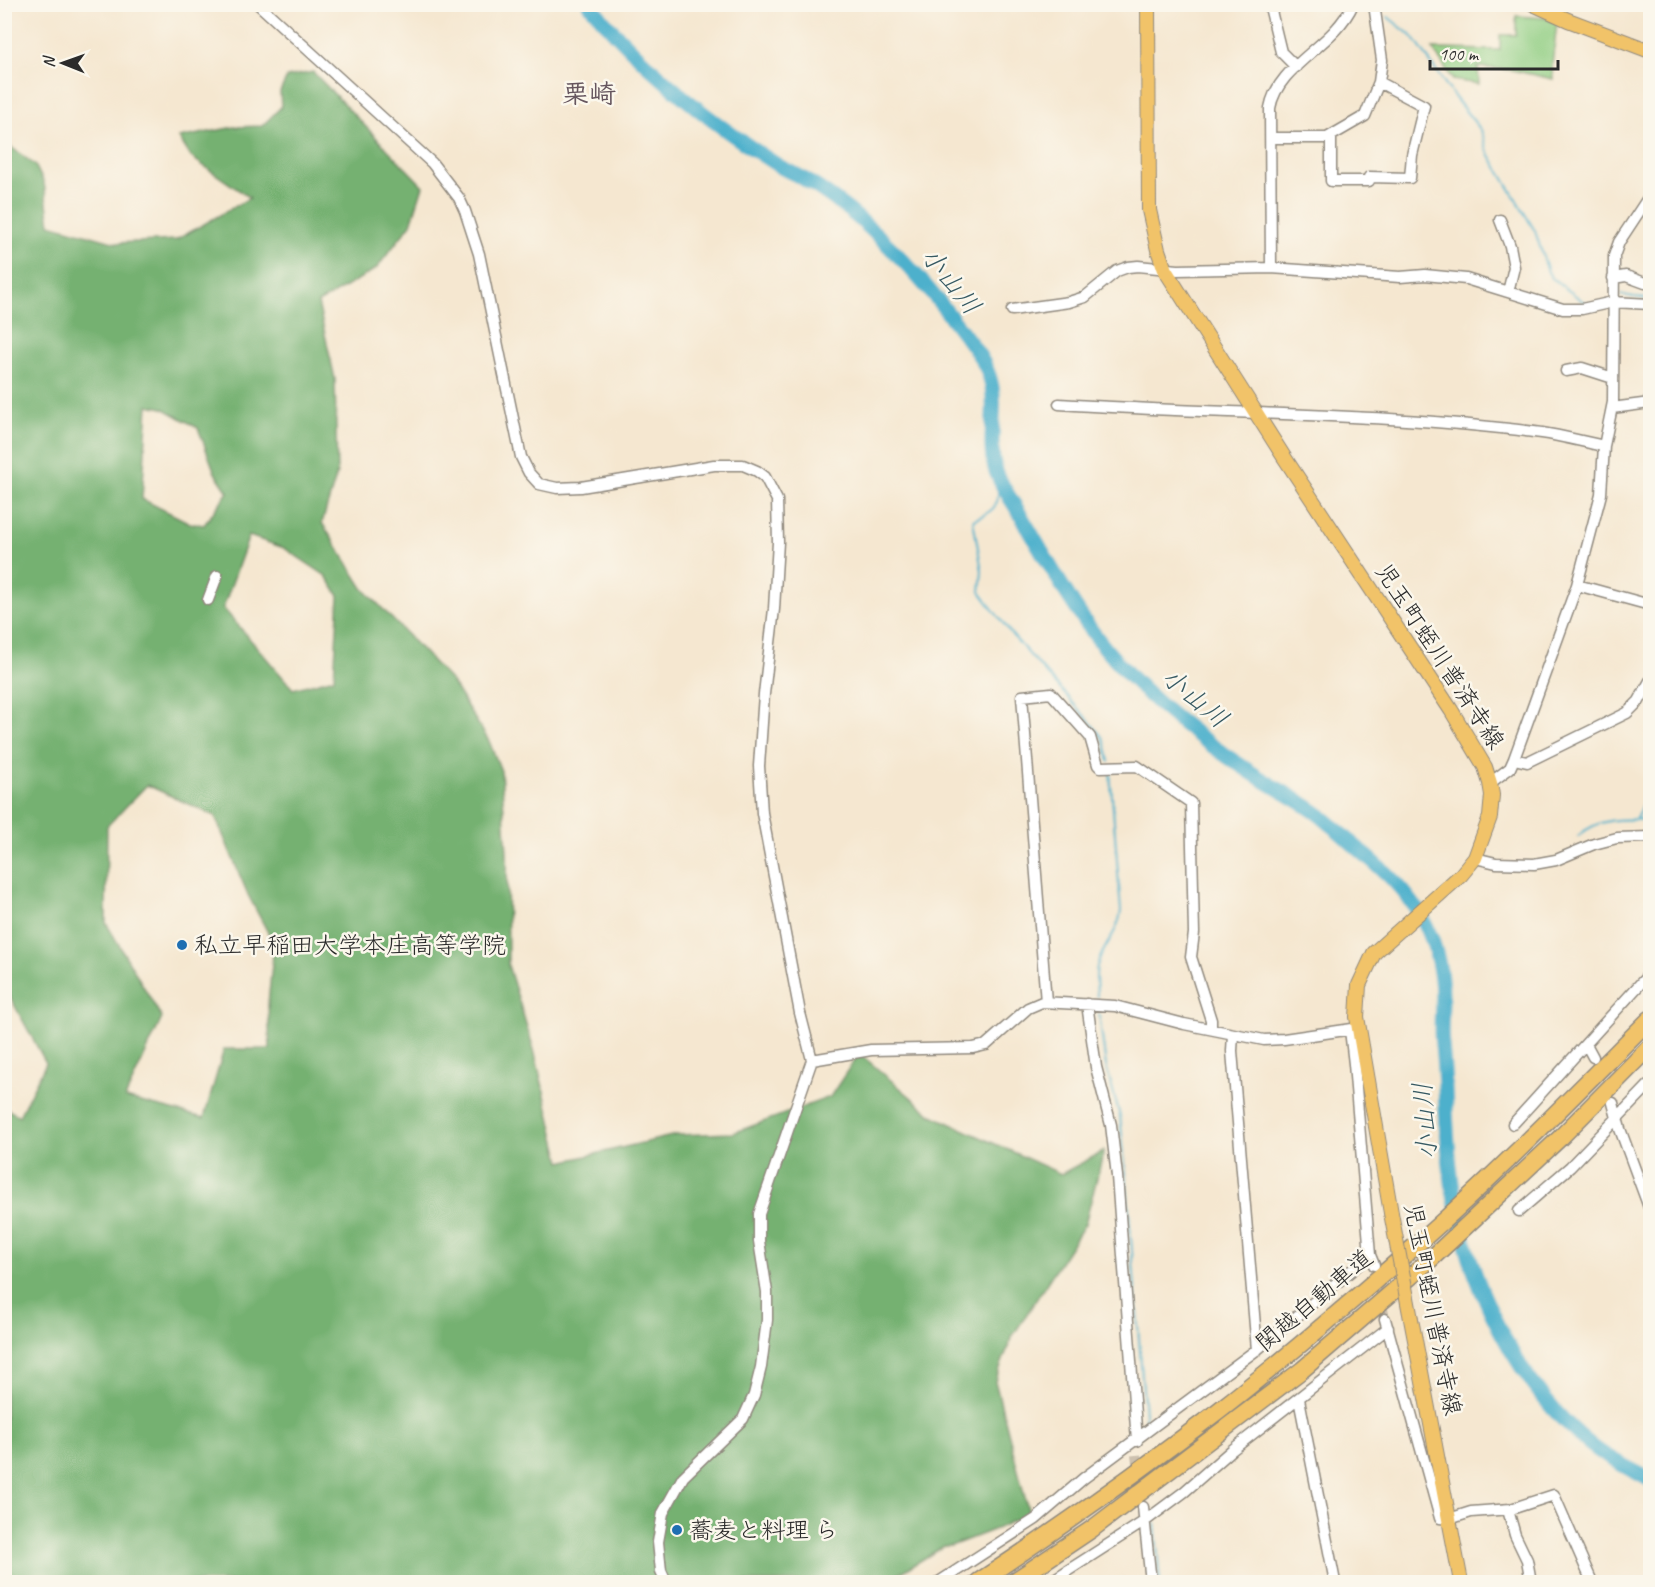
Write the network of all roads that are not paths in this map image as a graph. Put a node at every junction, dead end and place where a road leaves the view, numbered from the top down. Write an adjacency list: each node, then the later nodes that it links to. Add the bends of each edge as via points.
1 (258, 4): 49 (street, via 432,163 459,198 479,254 521,457 539,484 581,487 734,464 765,477 775,495 778,532 774,609 759,766 762,813)
2 (1148, 4): 16 (main road, 児玉町蛭川普済寺線, via 1149,210)
3 (1353, 4): 9 (street, via 1337,30)
4 (1374, 4): 10 (street, via 1382,60)
5 (1533, 4): 6 (main road)
6 (1554, 9): 8 (main road)
7 (1271, 11): 9 (street, via 1281,52)
8 (1650, 51)
9 (1296, 67): 12 (street, via 1275,91 1270,108)
10 (1379, 82): 11 (street, via 1365,116); 11 (street, via 1424,106 1410,178 1331,181)
11 (1331, 136): 12 (street)
12 (1271, 138): 15 (street)
13 (1650, 195): 17 (street, via 1619,242)
14 (1500, 220): 19 (street, via 1514,267)
15 (1271, 268): 16 (street); 19 (street, via 1466,279)
16 (1165, 270): 22 (street, via 1128,267 1117,271 1085,297); 28 (main road, 児玉町蛭川普済寺線)
17 (1613, 278): 18 (street, via 1626,276); 20 (street)
18 (1650, 282)
19 (1508, 292): 20 (street, via 1563,309)
20 (1613, 302): 21 (street); 24 (street)
21 (1650, 304)
22 (1012, 310)
23 (1566, 371): 24 (street, via 1582,368)
24 (1613, 378): 27 (street)
25 (1650, 403): 27 (street)
26 (1059, 404): 28 (street)
27 (1612, 408): 29 (street)
28 (1256, 413): 29 (street, via 1380,417 1543,433); 36 (main road, 児玉町蛭川普済寺線, via 1451,710 1481,759)
29 (1604, 446): 31 (street, via 1601,494)
30 (217, 576): 32 (street)
31 (1577, 585): 33 (street); 35 (street)
32 (208, 600)
33 (1650, 605)
34 (1650, 681): 35 (street, via 1627,713 1527,762)
35 (1514, 759): 36 (street, via 1510,768)
36 (1490, 783): 38 (main road, 児玉町蛭川普済寺線, via 1490,818)
37 (1650, 837): 38 (street, via 1607,840 1556,860 1534,864)
38 (1475, 858): 44 (main road, 児玉町蛭川普済寺線, via 1374,953 1359,985)
39 (1650, 973): 46 (street)
40 (1046, 1002): 41 (street); 43 (street, via 1022,696 1051,693 1090,737 1098,765 1137,766 1191,803 1191,957); 49 (street, via 1028,1008 986,1045 871,1050)
41 (1087, 1004): 43 (street, via 1115,1006); 58 (street, via 1096,1067 1113,1135)
42 (1650, 1018): 66 (highway, 関越自動車道, via 1424,1238 1290,1353 1218,1411)
43 (1211, 1029): 45 (street)
44 (1354, 1029): 45 (street, via 1274,1040); 56 (street, via 1372,1260); 61 (main road, 児玉町蛭川普済寺線, bridge)
45 (1233, 1034): 56 (street)
46 (1586, 1044): 48 (street); 53 (street)
47 (1650, 1047): 67 (highway, 関越自動車道, via 1431,1259 1293,1377 1102,1522)
48 (1593, 1057)
49 (812, 1060): 64 (street, via 759,1214 767,1320 754,1395 743,1419 683,1477 663,1513 658,1542)
50 (1650, 1084): 52 (street)
51 (1613, 1103): 52 (street)
52 (1618, 1119): 54 (street); 55 (street)
53 (1513, 1124)
54 (1650, 1210)
55 (1519, 1211)
56 (1257, 1350): 58 (street)
57 (1299, 1399): 61 (street, via 1386,1323 1440,1518); 62 (street); 70 (street)
58 (1134, 1447): 65 (street, via 1084,1478 1036,1519)
59 (1143, 1507): 62 (street)
60 (1508, 1510): 61 (street, via 1471,1512); 63 (street, via 1554,1495); 72 (street)
61 (1449, 1519): 71 (main road, 児玉町蛭川普済寺線)
62 (1145, 1521): 68 (street); 69 (street)
63 (1587, 1581)
64 (666, 1582)
65 (939, 1582)
66 (978, 1582)
67 (1013, 1582)
68 (1050, 1582)
69 (1151, 1582)
70 (1335, 1582)
71 (1461, 1582)
72 (1531, 1582)

